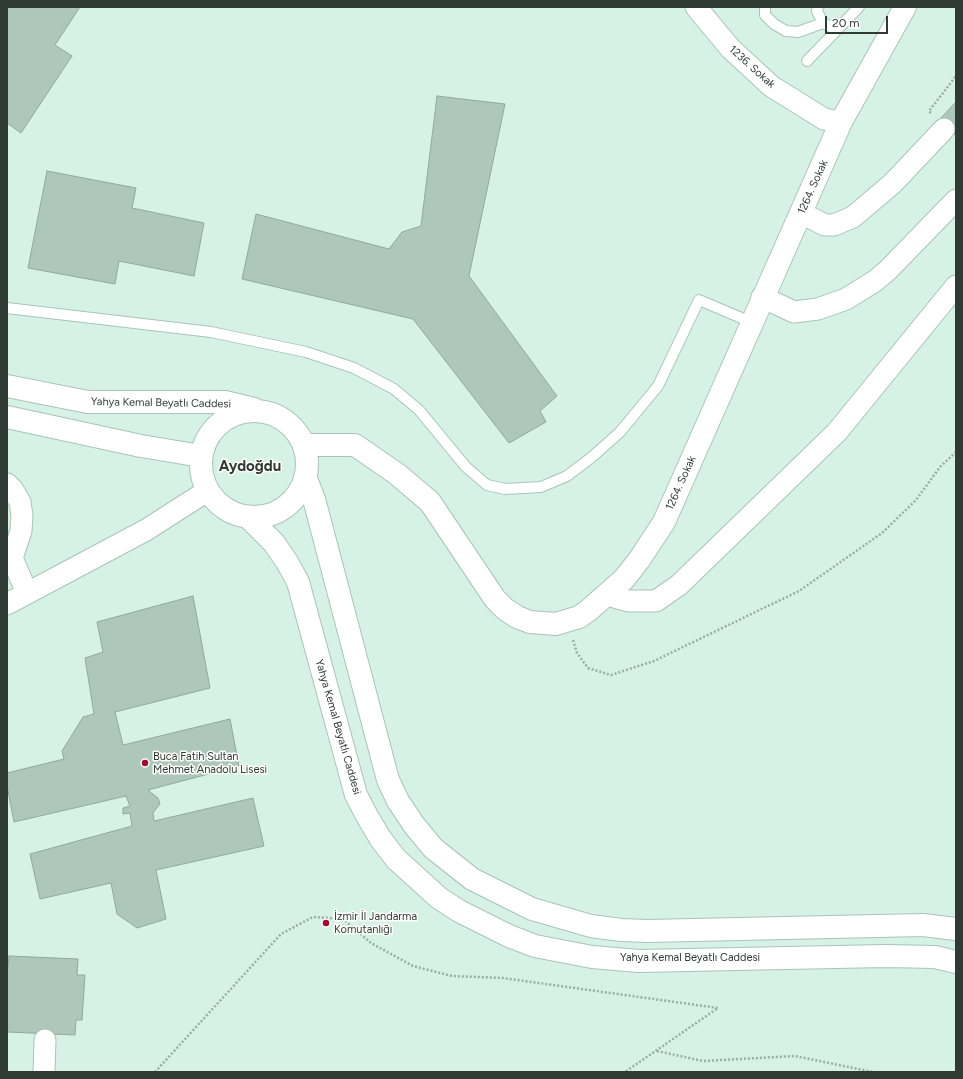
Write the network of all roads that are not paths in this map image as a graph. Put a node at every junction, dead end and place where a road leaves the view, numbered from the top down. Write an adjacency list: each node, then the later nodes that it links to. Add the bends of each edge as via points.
1 (696, 7): 9 (street, 1236. Sokak, via 730,48 771,86 824,119)
2 (765, 7): 6 (lane, via 765,15 786,31 798,32)
3 (818, 7): 6 (lane, via 817,11)
4 (859, 7): 7 (lane)
5 (905, 7): 9 (main road, 1264. Sokak)
6 (823, 23): 7 (lane)
7 (837, 30): 8 (lane)
8 (807, 61)
9 (841, 122): 12 (main road, 1264. Sokak)
10 (944, 129): 12 (street, via 893,183 853,217 825,226)
11 (956, 200): 14 (street, via 887,271 846,300 818,310 794,312)
12 (801, 214): 14 (main road, 1264. Sokak)
13 (956, 286): 27 (street, via 837,432 679,585 656,601 628,601)
14 (762, 297): 16 (main road, 1264. Sokak)
15 (7, 308): 16 (lane, via 211,332 306,352 354,368 394,389 419,410 466,467 487,485 505,489 541,487 567,476 620,432 658,386 699,300)
16 (751, 322): 27 (main road, 1264. Sokak, via 664,522 639,560)
17 (7, 386): 18 (main road, Yahya Kemal Beyatlı Caddesi, via 88,402 225,402)
18 (267, 412): 20 (main road, via 283,419 296,430); 21 (main road, via 249,411 217,425 207,439)
19 (7, 417): 21 (main road, via 141,446)
20 (305, 445): 22 (main road, via 308,462); 27 (main road, 1264. Sokak, via 355,445 397,474 430,502 495,599 505,609 530,622 544,625 568,621 584,614)
21 (201, 456): 24 (main road, via 201,474)
22 (306, 479): 25 (main road, via 298,496 285,509 268,517); 29 (main road, via 314,499 388,780 398,801 433,848 472,879 532,909 590,926 621,930 923,925)
23 (7, 484): 26 (street, via 14,490 20,502 21,531 12,558)
24 (207, 490): 25 (main road, via 218,504 232,514); 26 (street, via 146,530)
25 (250, 518): 30 (main road, Yahya Kemal Beyatlı Caddesi, via 274,543 298,582 356,795 367,816 396,859 439,898 459,911 535,946 592,957 639,961 885,956 935,957)
26 (27, 594): 28 (street)
27 (607, 595)
28 (7, 604)
29 (956, 929)
30 (956, 962)
31 (45, 1040): 32 (street)
32 (44, 1072)

